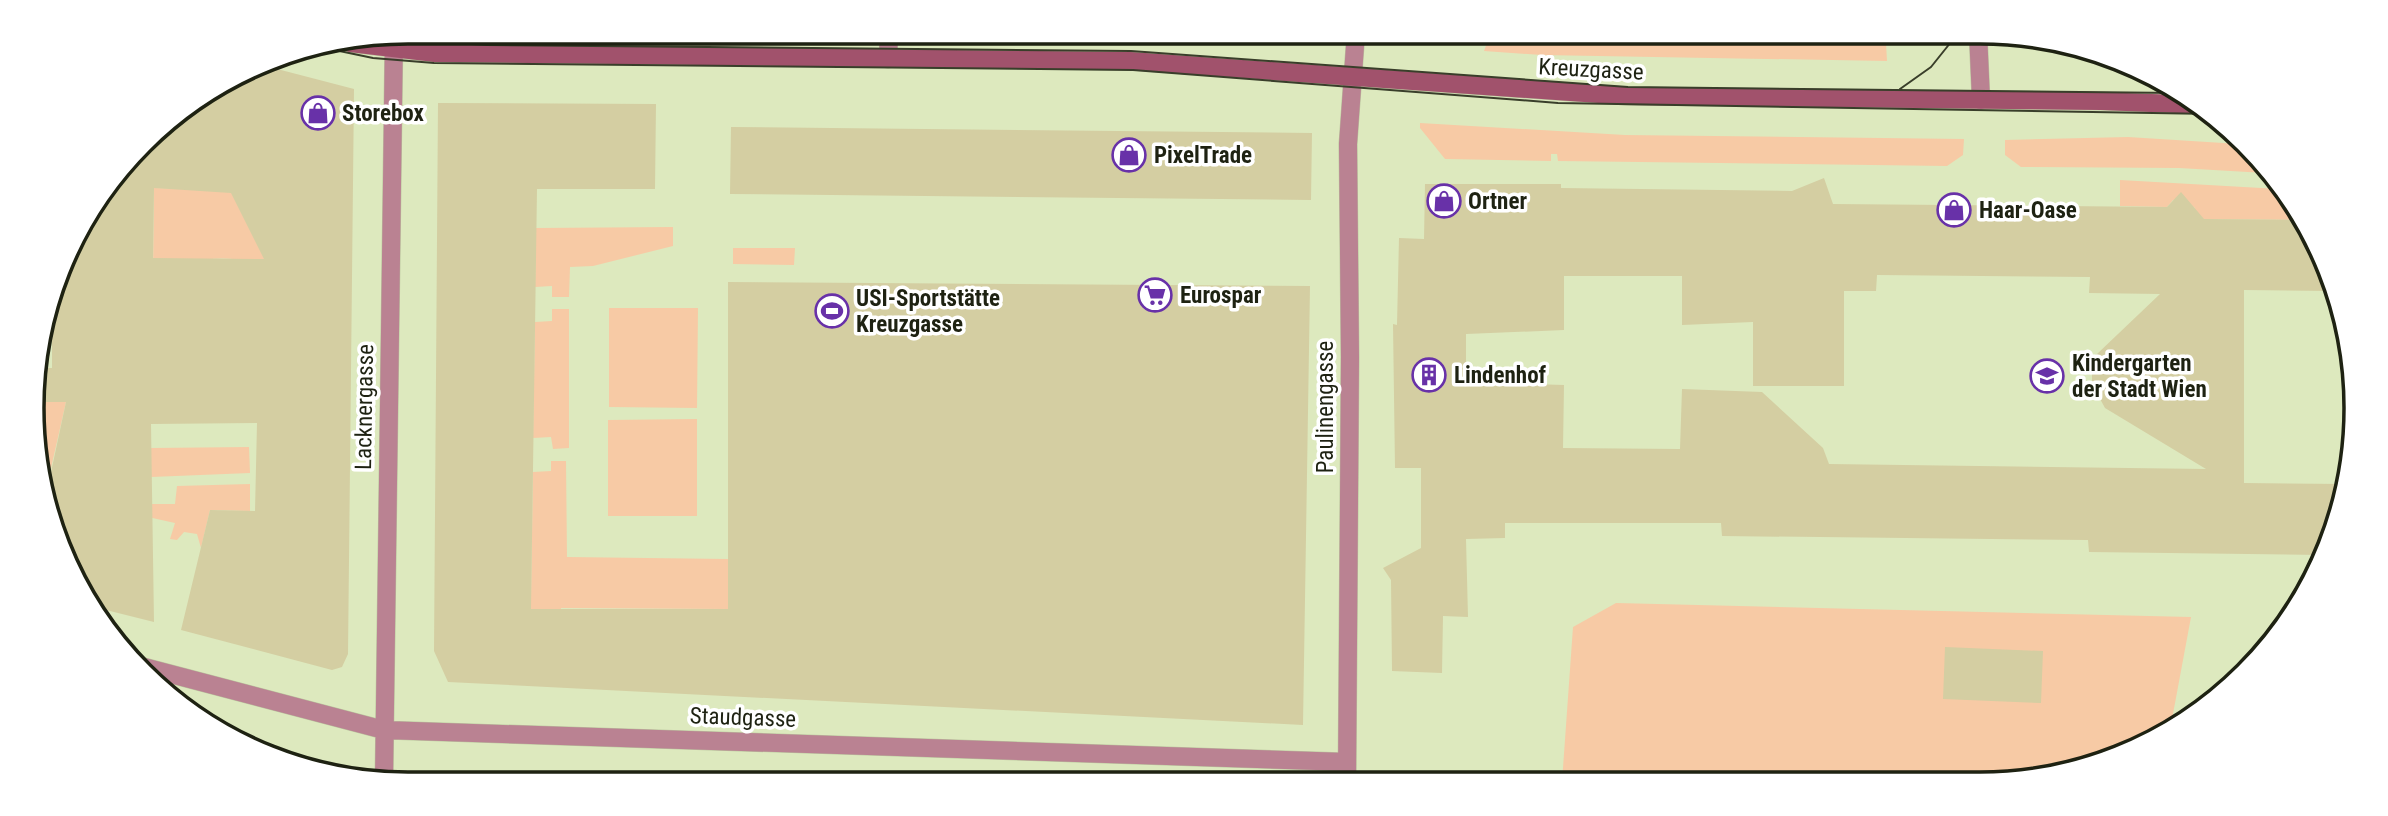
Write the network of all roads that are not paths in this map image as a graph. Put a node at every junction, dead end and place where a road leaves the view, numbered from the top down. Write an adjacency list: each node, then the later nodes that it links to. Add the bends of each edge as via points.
1 (405, 44): 6 (street, Kreuzgasse, via 448,53)
2 (889, 44): 6 (street)
3 (1355, 44): 7 (street, Paulinengasse)
4 (1979, 44): 8 (street)
5 (394, 45): 11 (street, Lacknergasse)
6 (888, 59): 7 (street, Kreuzgasse, via 1130,61)
7 (1352, 79): 8 (street, Kreuzgasse, via 1627,96); 12 (street, Paulinengasse, via 1348,144)
8 (1981, 100): 9 (street, Kreuzgasse)
9 (2181, 105)
10 (154, 670): 11 (street, Staudgasse)
11 (384, 730): 12 (street, Staudgasse); 13 (street, Lacknergasse)
12 (1347, 762): 14 (street, Paulinengasse)
13 (384, 771)
14 (1347, 772)

